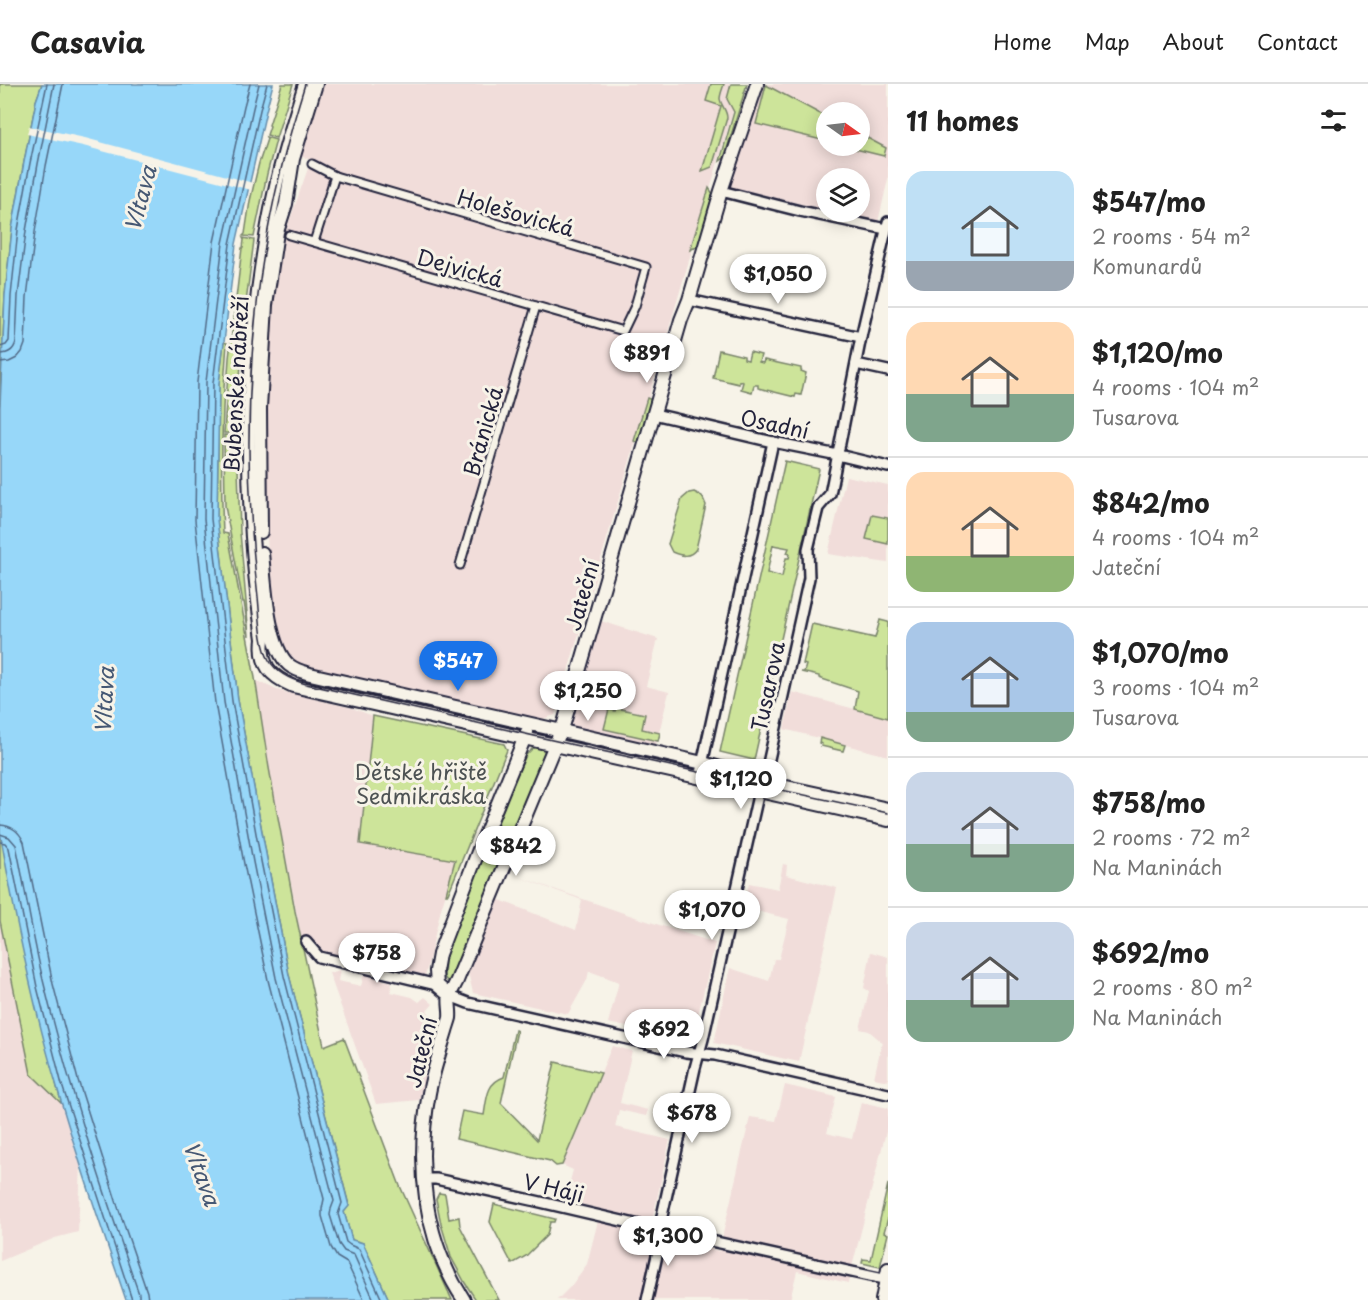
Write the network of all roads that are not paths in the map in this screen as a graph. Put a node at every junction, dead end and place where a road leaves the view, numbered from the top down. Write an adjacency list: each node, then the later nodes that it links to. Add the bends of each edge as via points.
1 (305, 84): 23 (street, Bubenské nábřeží, via 267,230 251,390 250,480 265,664 293,686)
2 (316, 84): 21 (street, Bubenské nábřeží, via 293,159 277,232 265,318 260,408 261,545 274,642 294,669)
3 (756, 85): 6 (street, Jateční)
4 (312, 165): 5 (street, Holešovická)
5 (335, 176): 9 (street); 12 (street, Holešovická, via 646,267)
6 (722, 191): 7 (street, via 800,211); 10 (street, Jateční)
7 (887, 226): 13 (street, Tusarova)
8 (289, 235): 9 (street, Dejvická)
9 (314, 242): 11 (street, Dejvická)
10 (689, 300): 13 (street); 16 (street, Jateční)
11 (536, 306): 12 (street, Dejvická); 20 (street, Bránická)
12 (623, 331)
13 (861, 337): 14 (street, Tusarova)
14 (856, 364): 15 (street); 18 (street, Tusarova)
15 (888, 370)
16 (654, 414): 17 (street, Osadní); 22 (street, Jateční)
17 (773, 442): 18 (street, Osadní); 25 (street)
18 (838, 455): 19 (street, Osadní); 27 (street, Tusarova, via 830,494 818,508 808,549 809,578)
19 (888, 467)
20 (460, 565)
21 (531, 724): 22 (street); 23 (street)
22 (560, 731): 24 (street, Jateční); 25 (street)
23 (525, 738): 24 (street); 31 (street, via 439,954)
24 (554, 745): 26 (street); 32 (street, Jateční)
25 (702, 763): 26 (street); 27 (street)
26 (699, 778): 27 (street)
27 (761, 785): 28 (street); 29 (street); 33 (street, Tusarova)
28 (888, 809)
29 (888, 820)
30 (306, 942): 31 (street, via 319,957)
31 (437, 985): 32 (street)
32 (450, 996): 33 (street); 35 (street, Jateční, via 450,1017 429,1090)
33 (699, 1053): 34 (street); 36 (street, Tusarova)
34 (888, 1094)
35 (423, 1179): 36 (street, V Háji); 38 (street, Jateční, via 440,1255)
36 (660, 1230): 37 (street, V Háji); 39 (street, Tusarova)
37 (887, 1277): 40 (street)
38 (464, 1300)
39 (647, 1300)
40 (882, 1300)

